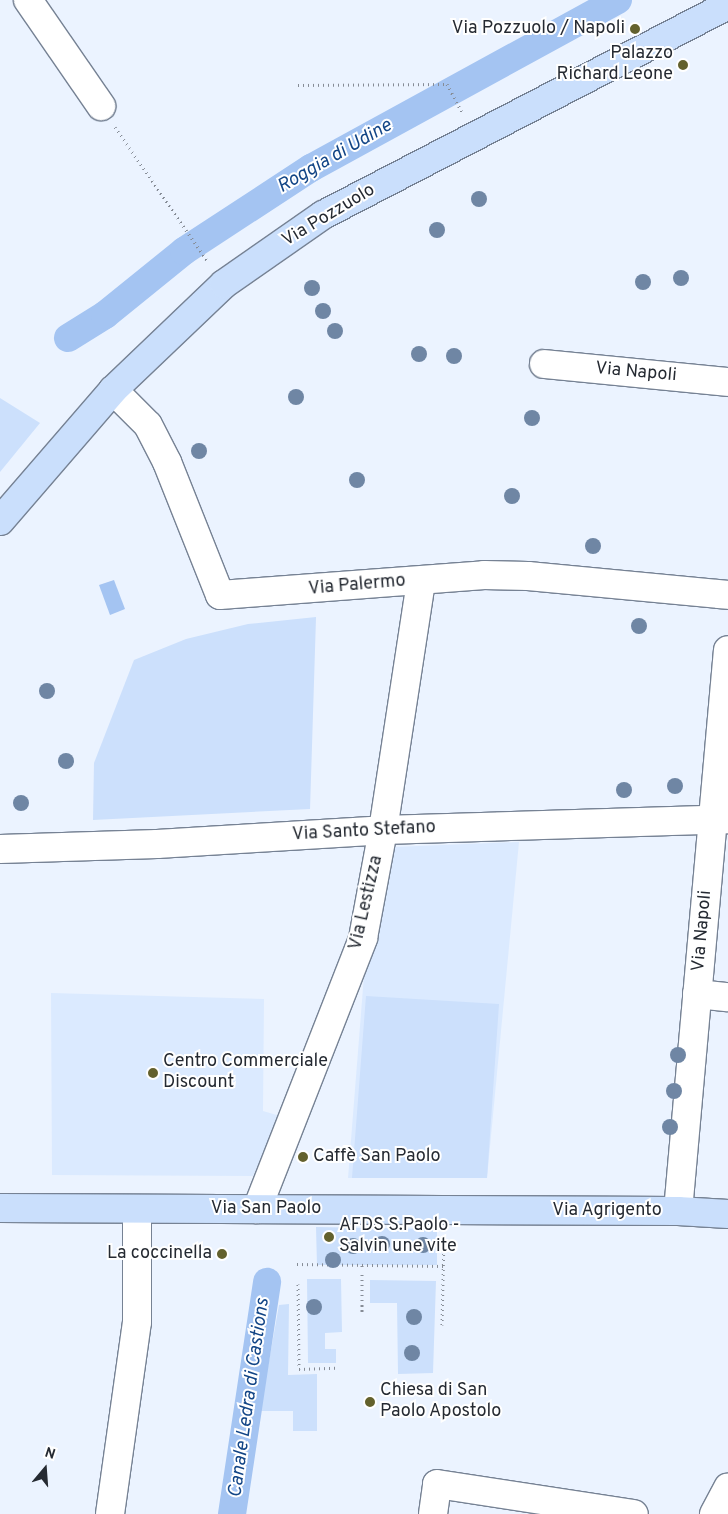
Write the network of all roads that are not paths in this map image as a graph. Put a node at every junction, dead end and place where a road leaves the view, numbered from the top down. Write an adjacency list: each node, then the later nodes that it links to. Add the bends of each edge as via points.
1 (28, 0): 3 (street)
2 (728, 5): 6 (main road, Via Pozzuolo, via 322,215 224,284)
3 (101, 106)
4 (544, 364): 5 (street, Via Napoli)
5 (728, 382)
6 (112, 390): 7 (main road, Via Pozzuolo); 8 (street, Via Palermo, via 148,424 220,595)
7 (0, 520)
8 (421, 581): 9 (street, Via Palermo, via 528,576); 12 (street, Via Lestizza)
9 (728, 595)
10 (728, 650): 11 (street, Via Napoli)
11 (720, 818): 12 (street, Via Santo Stefano); 14 (street, Via Napoli)
12 (383, 830): 13 (street, Via Santo Stefano, via 157,844); 18 (street, Via Lestizza, via 363,938)
13 (0, 849)
14 (697, 994): 15 (street); 20 (street, Via Napoli)
15 (728, 997)
16 (0, 1208): 17 (main road, Via San Paolo)
17 (137, 1208): 18 (main road, Via San Paolo); 23 (street, via 136,1322)
18 (257, 1209): 19 (main road, Via San Paolo)
19 (485, 1210): 20 (main road, Via Agrigento)
20 (678, 1211): 21 (main road, Via Agrigento)
21 (728, 1214)
22 (728, 1488): 26 (street)
23 (110, 1514)
24 (433, 1514): 25 (street, via 437,1484)
25 (634, 1514)
26 (714, 1514)

